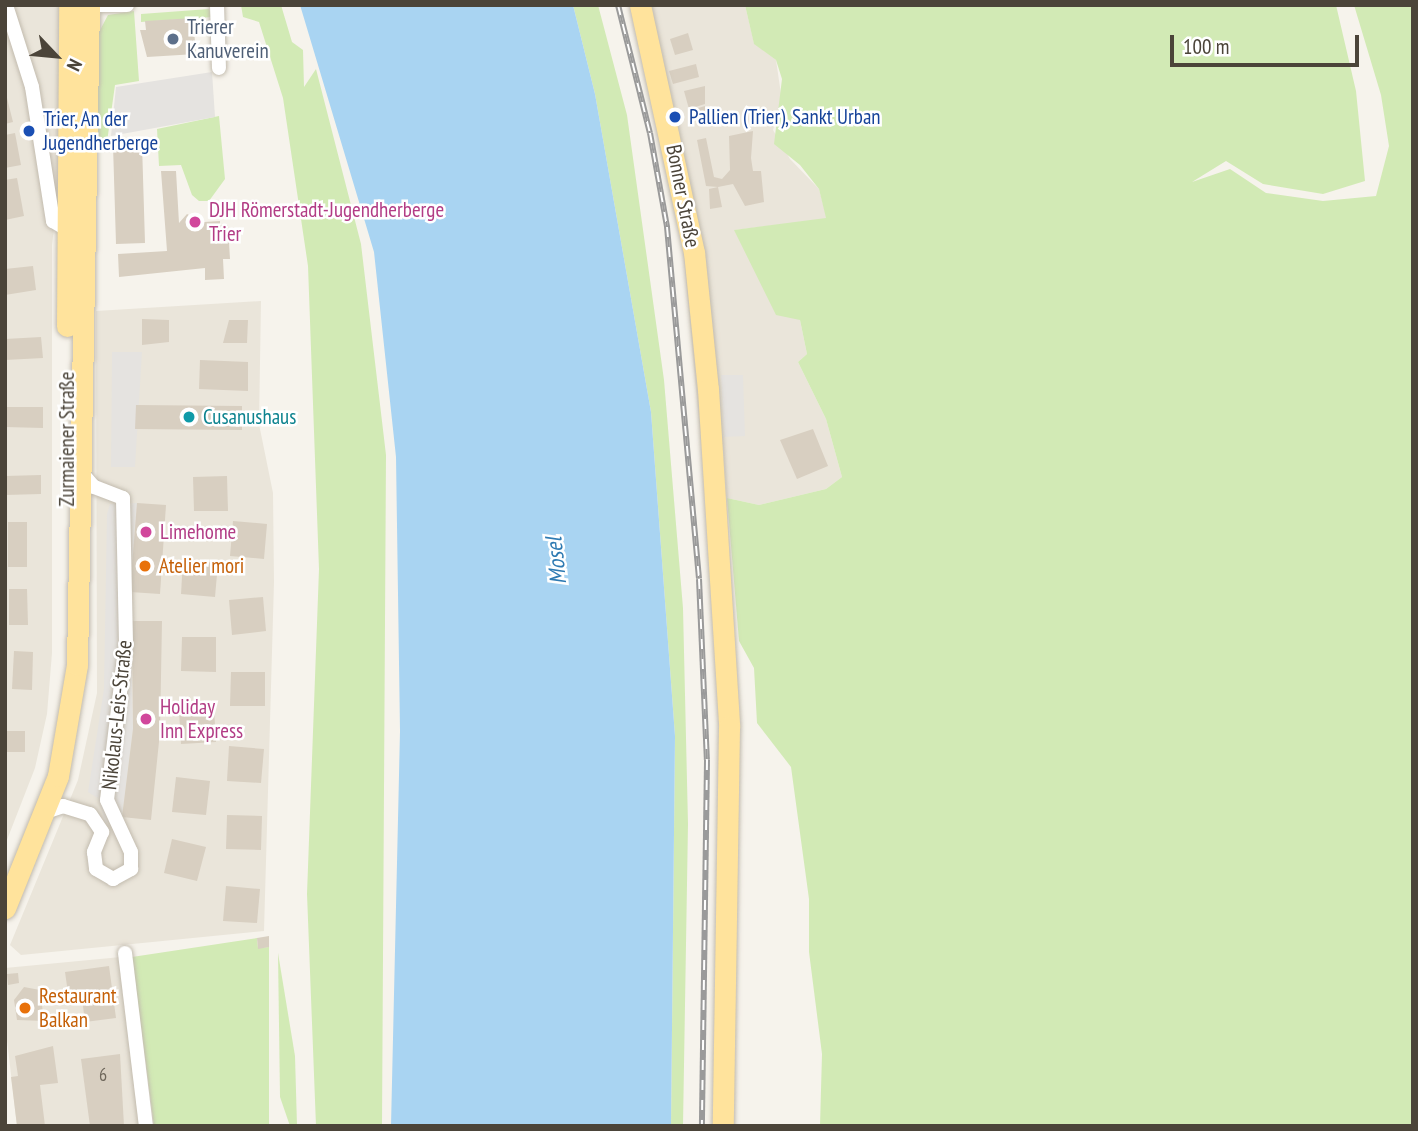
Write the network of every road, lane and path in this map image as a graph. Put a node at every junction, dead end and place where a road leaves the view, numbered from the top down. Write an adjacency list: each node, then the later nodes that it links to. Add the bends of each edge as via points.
1 (69, 5): 7 (main road)
2 (89, 5): 3 (street); 7 (main road); 9 (main road)
3 (127, 5)
4 (218, 5): 8 (street)
5 (640, 5): 16 (main road, Bonner Straße, via 694,251 708,389 729,727)
6 (7, 12): 9 (street, via 32,87 53,222)
7 (68, 56): 9 (main road)
8 (219, 68)
9 (76, 230): 10 (main road, Zurmaiener Straße); 12 (main road, Zurmaiener Straße, via 64,665 47,767)
10 (80, 471): 11 (main road, Zurmaiener Straße, via 77,665 68,733); 11 (street, Nikolaus-Leis-Straße, via 94,486 123,498 126,643 107,800 131,852 131,869 113,879 96,869 94,852 102,832 90,814 63,806)
11 (46, 812): 13 (main road, Zurmaiener Straße)
12 (5, 879)
13 (5, 908)
14 (125, 953): 15 (street)
15 (146, 1126)
16 (723, 1126)

